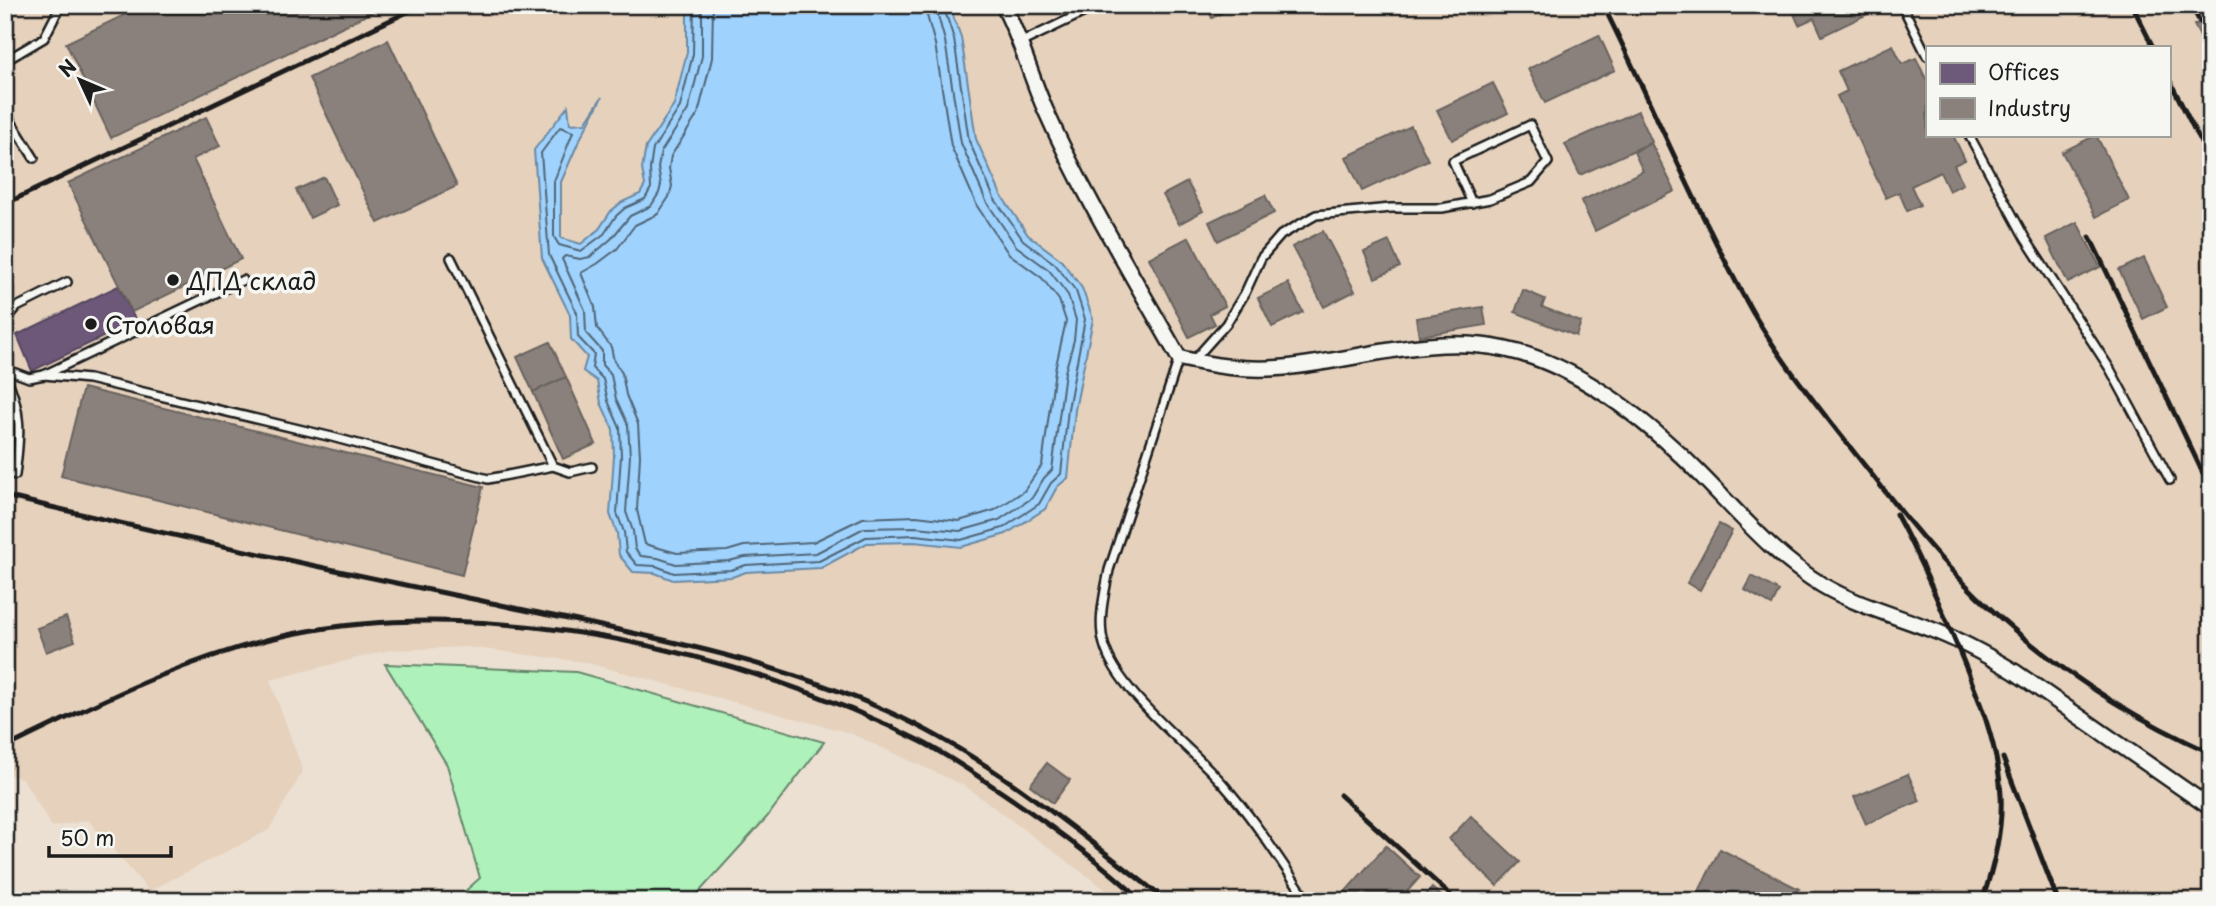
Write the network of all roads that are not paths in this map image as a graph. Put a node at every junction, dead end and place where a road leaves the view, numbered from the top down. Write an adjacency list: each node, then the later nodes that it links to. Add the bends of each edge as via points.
1 (61, 5): 7 (lane, via 44,38)
2 (1003, 5): 5 (street)
3 (1100, 5): 5 (lane)
4 (1902, 5): 6 (lane)
5 (1020, 43): 16 (street, via 1045,109 1099,217)
6 (1926, 54)
7 (5, 61)
8 (5, 112): 10 (lane)
9 (1970, 136): 23 (lane, via 2025,238 2109,369)
10 (34, 158)
11 (1472, 203): 11 (lane, via 1531,181 1548,162 1531,125 1453,161); 16 (lane, via 1316,215 1281,235 1261,258 1226,324)
12 (451, 258): 20 (lane)
13 (243, 280): 19 (lane)
14 (66, 282): 15 (lane, via 17,307)
15 (5, 321)
16 (1186, 359): 24 (street, via 1213,366 1276,368 1462,344 1507,349 1555,367 1613,399 1658,433 1750,527 1823,586 1981,652); 25 (lane, via 1109,570 1102,605 1103,642 1116,670 1144,705 1224,785)
17 (5, 369): 19 (lane, via 29,378)
18 (5, 375): 22 (lane, via 18,404 21,432)
19 (44, 375): 20 (lane, via 89,379 488,479)
20 (553, 466): 21 (lane, via 570,472)
21 (592, 467)
22 (15, 475)
23 (2169, 480)
24 (2211, 808)
25 (1308, 901)

